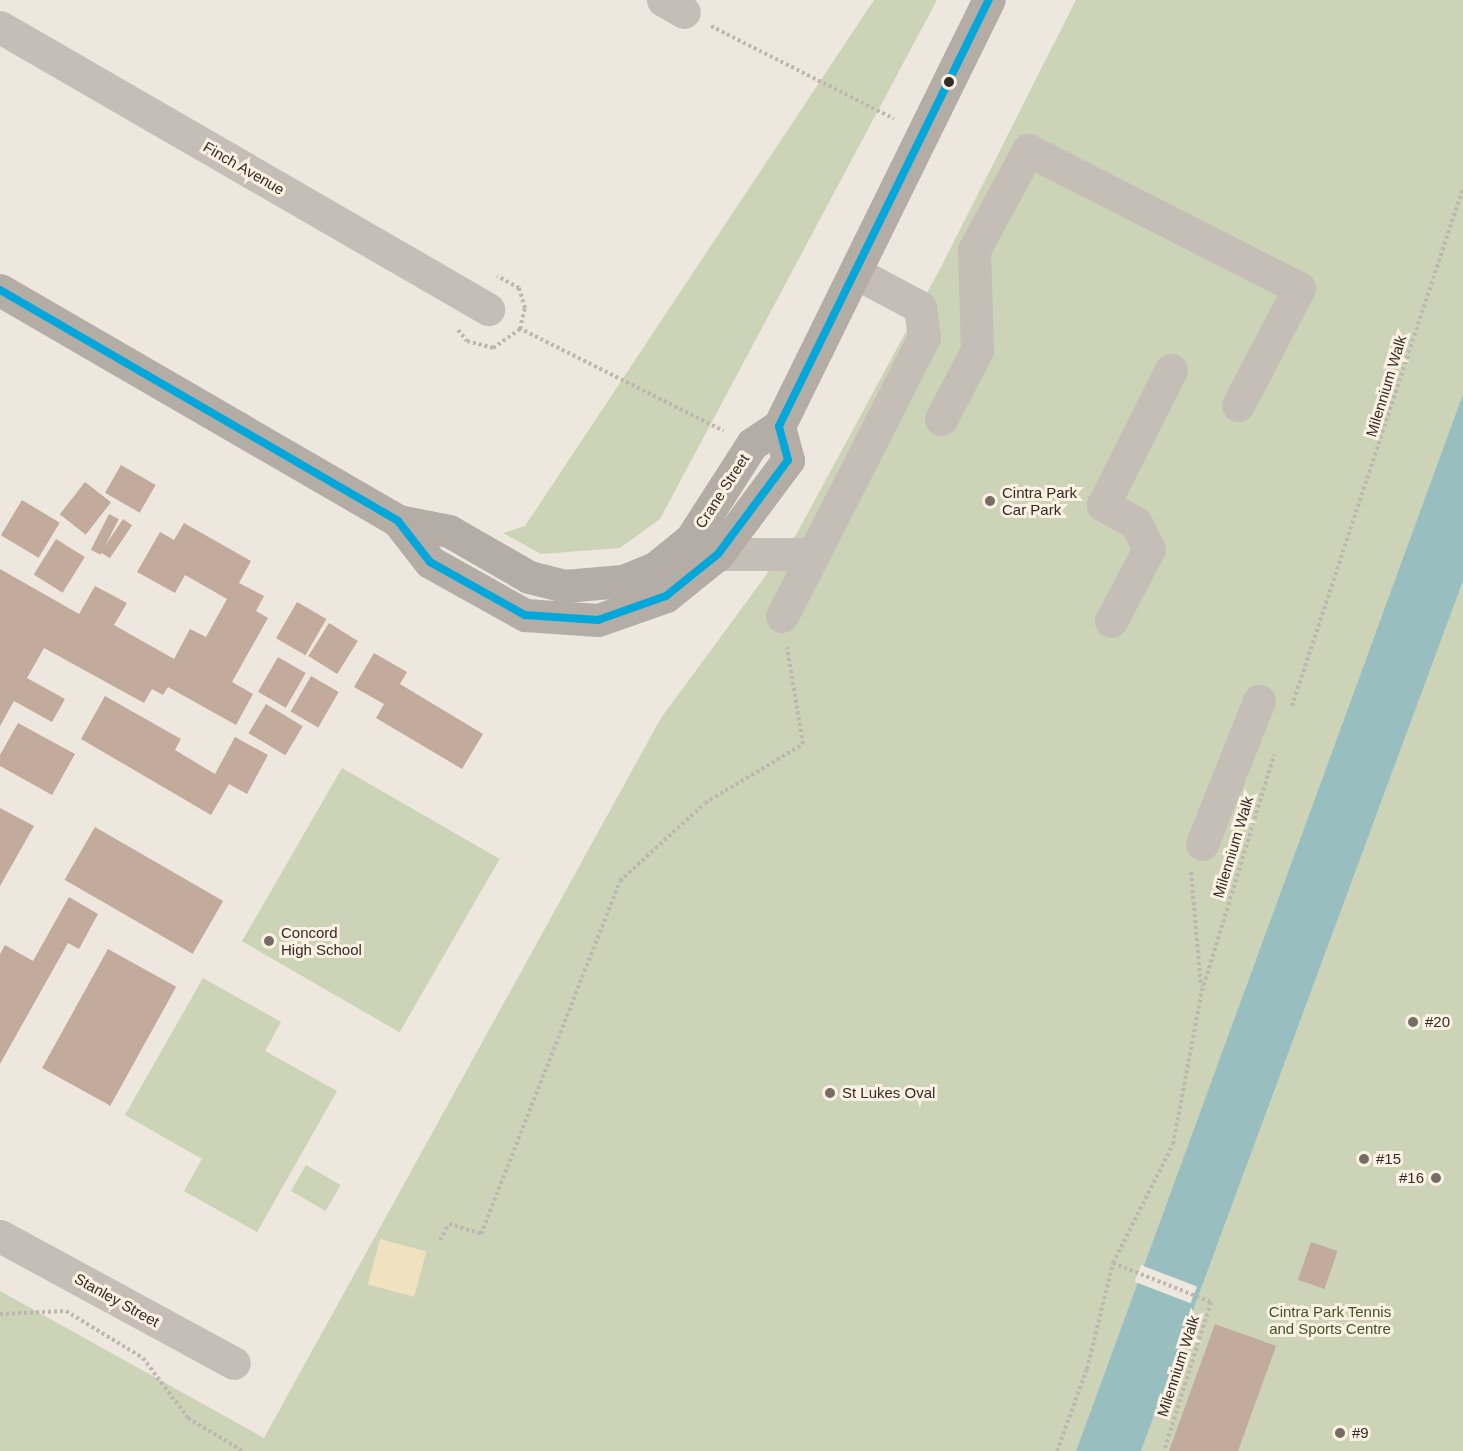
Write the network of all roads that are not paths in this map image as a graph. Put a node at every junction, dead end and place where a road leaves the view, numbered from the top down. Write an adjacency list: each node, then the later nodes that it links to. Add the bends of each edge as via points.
1 (989, 0): 3 (main road, Crane Street)
2 (0, 27): 5 (street, Finch Avenue)
3 (858, 274): 9 (main road, Crane Street); 12 (street, via 920,307 924,337)
4 (0, 290): 10 (main road, Crane Street)
5 (488, 309)
6 (1171, 370): 14 (street, via 1102,505 1136,523 1149,549)
7 (1238, 405): 8 (street, via 1299,288 1028,150 974,250 977,350)
8 (941, 419)
9 (779, 426): 10 (main road, Crane Street, via 752,444 691,539 655,568 623,581 564,586 529,577 449,531); 11 (main road, Crane Street, via 788,460)
10 (398, 521): 11 (main road, Crane Street, via 430,562 525,615 560,620 598,620 666,596)
11 (718, 554): 12 (street)
12 (813, 554): 13 (street)
13 (782, 616)
14 (1111, 621)
15 (1259, 701): 16 (street)
16 (1196, 852)
17 (0, 1236): 18 (street, Stanley Street)
18 (234, 1363)

